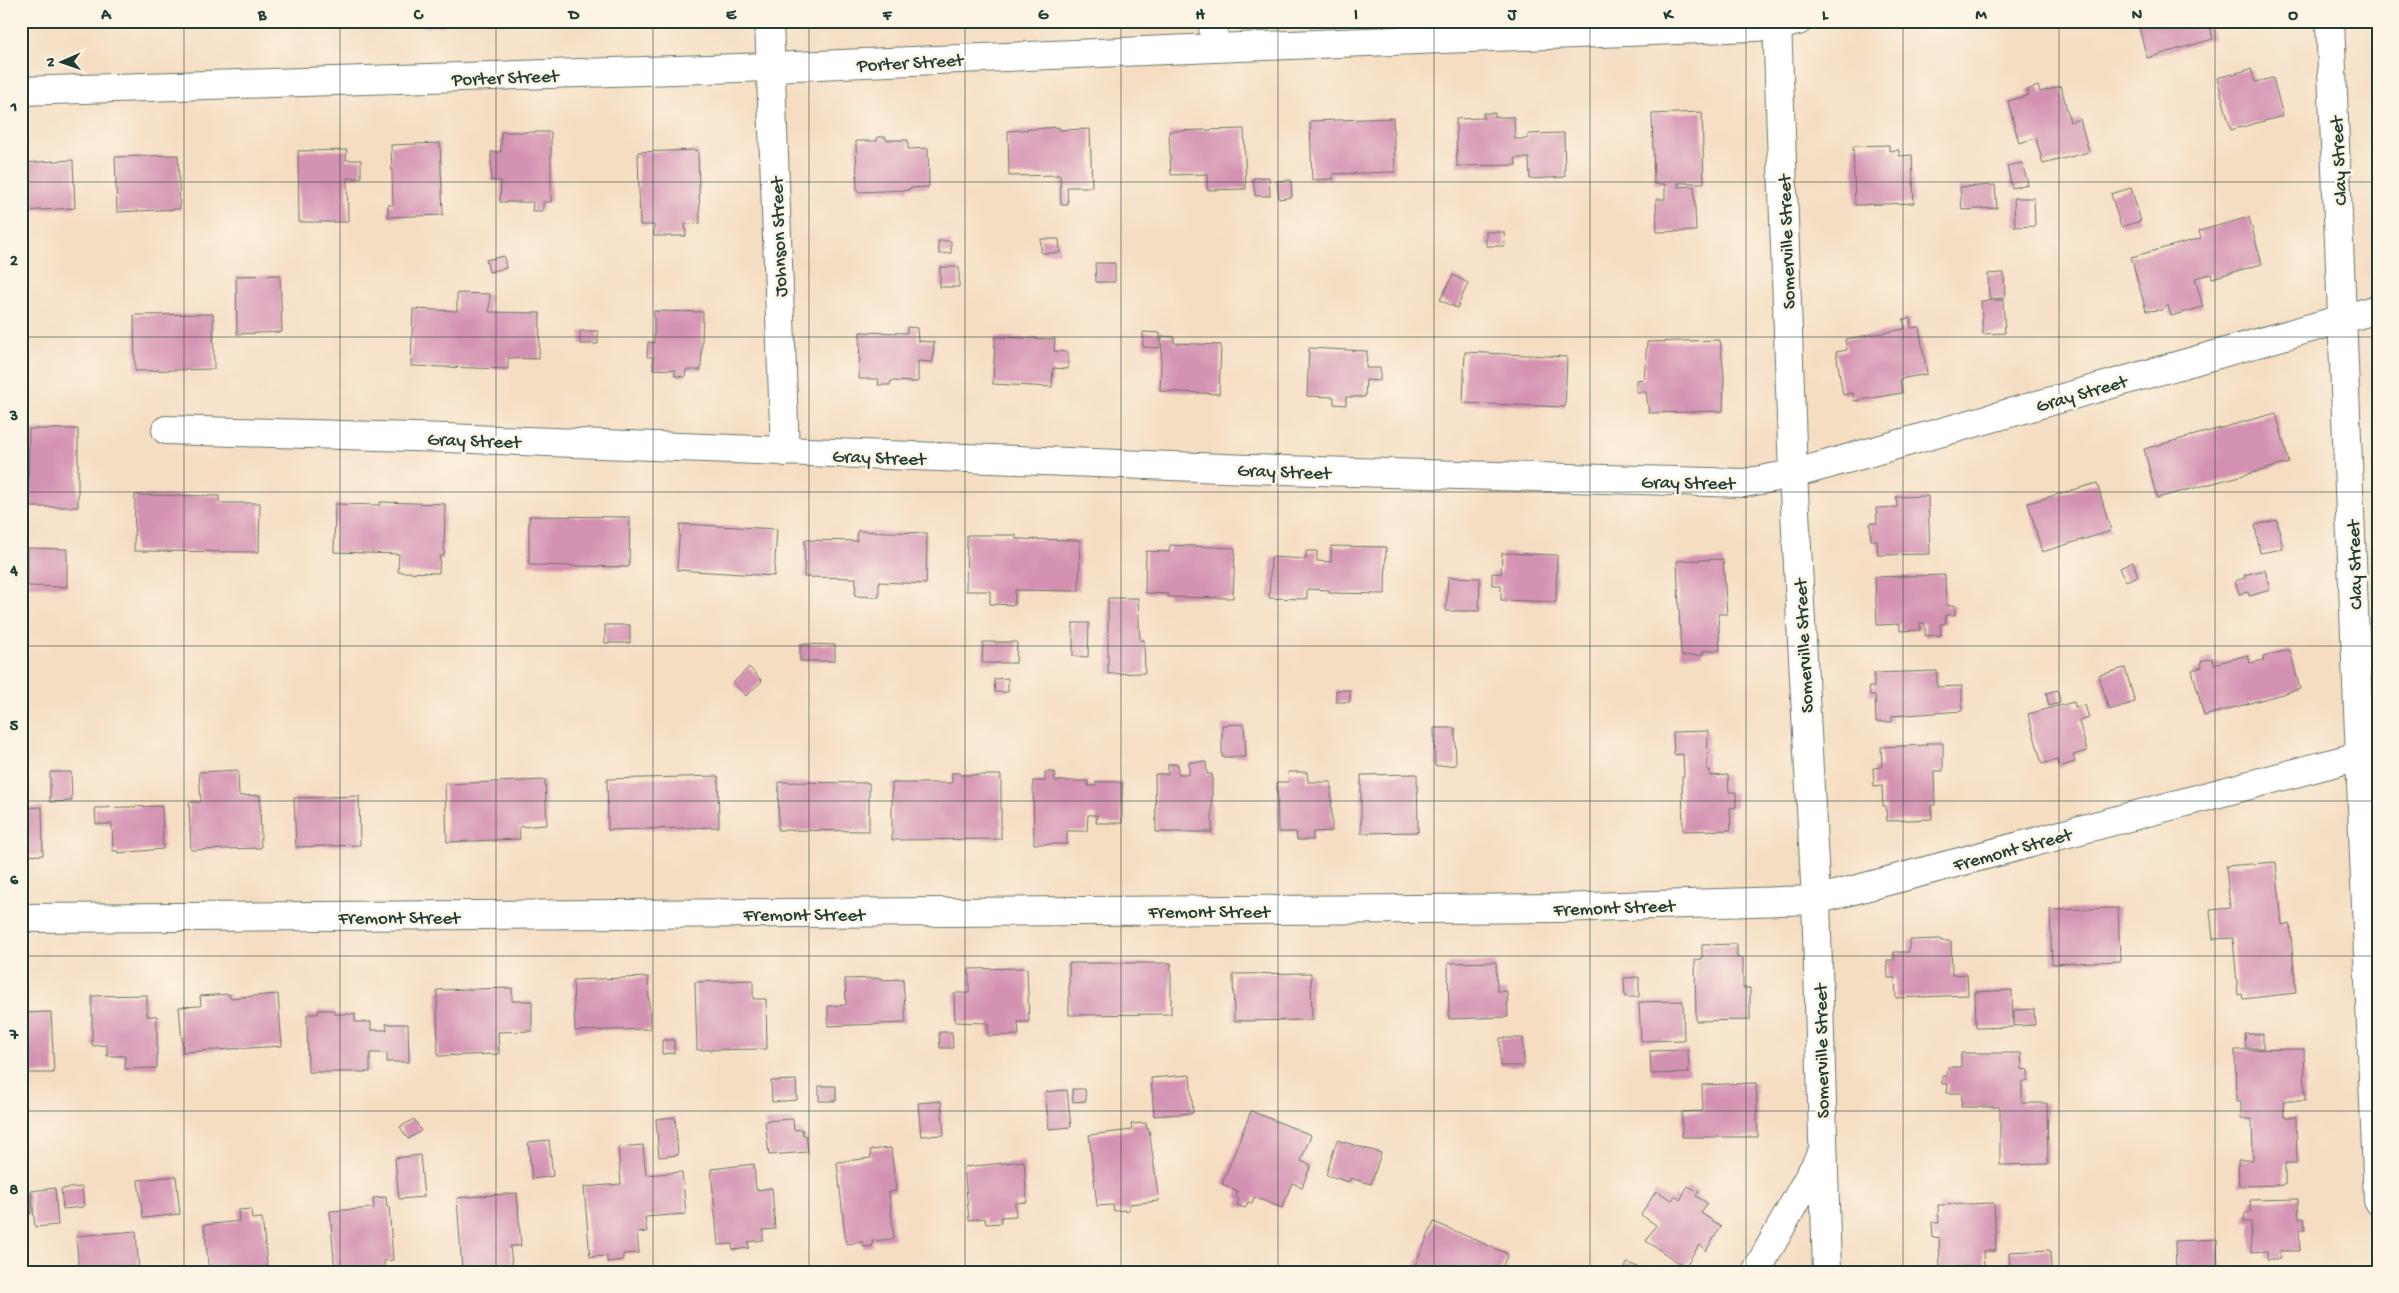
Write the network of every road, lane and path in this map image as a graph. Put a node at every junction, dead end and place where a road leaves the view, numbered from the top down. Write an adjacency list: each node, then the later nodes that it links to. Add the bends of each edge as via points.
1 (769, 21): 5 (street, Johnson Street)
2 (2330, 21): 8 (street, Clay Street)
3 (1784, 23): 4 (street, Porter Street); 11 (street, Somerville Street)
4 (1213, 34): 5 (street, Porter Street)
5 (772, 67): 6 (street, Porter Street); 10 (street, Johnson Street)
6 (21, 91)
7 (2378, 309): 8 (street, Gray Street)
8 (2344, 318): 11 (street, Gray Street); 12 (street, Clay Street)
9 (166, 430): 10 (street, Gray Street)
10 (785, 452): 11 (street, Gray Street, via 1744,482)
11 (1793, 474): 13 (street, Somerville Street)
12 (2369, 753): 13 (street, Fremont Street); 16 (street, Clay Street)
13 (1816, 900): 14 (street, Fremont Street, via 1556,908); 15 (street, Somerville Street)
14 (21, 918)
15 (1822, 1154): 18 (street); 19 (street, Somerville Street)
16 (2377, 1185): 17 (street, Clay Street)
17 (2378, 1200)
18 (1756, 1272)
19 (1827, 1272)

